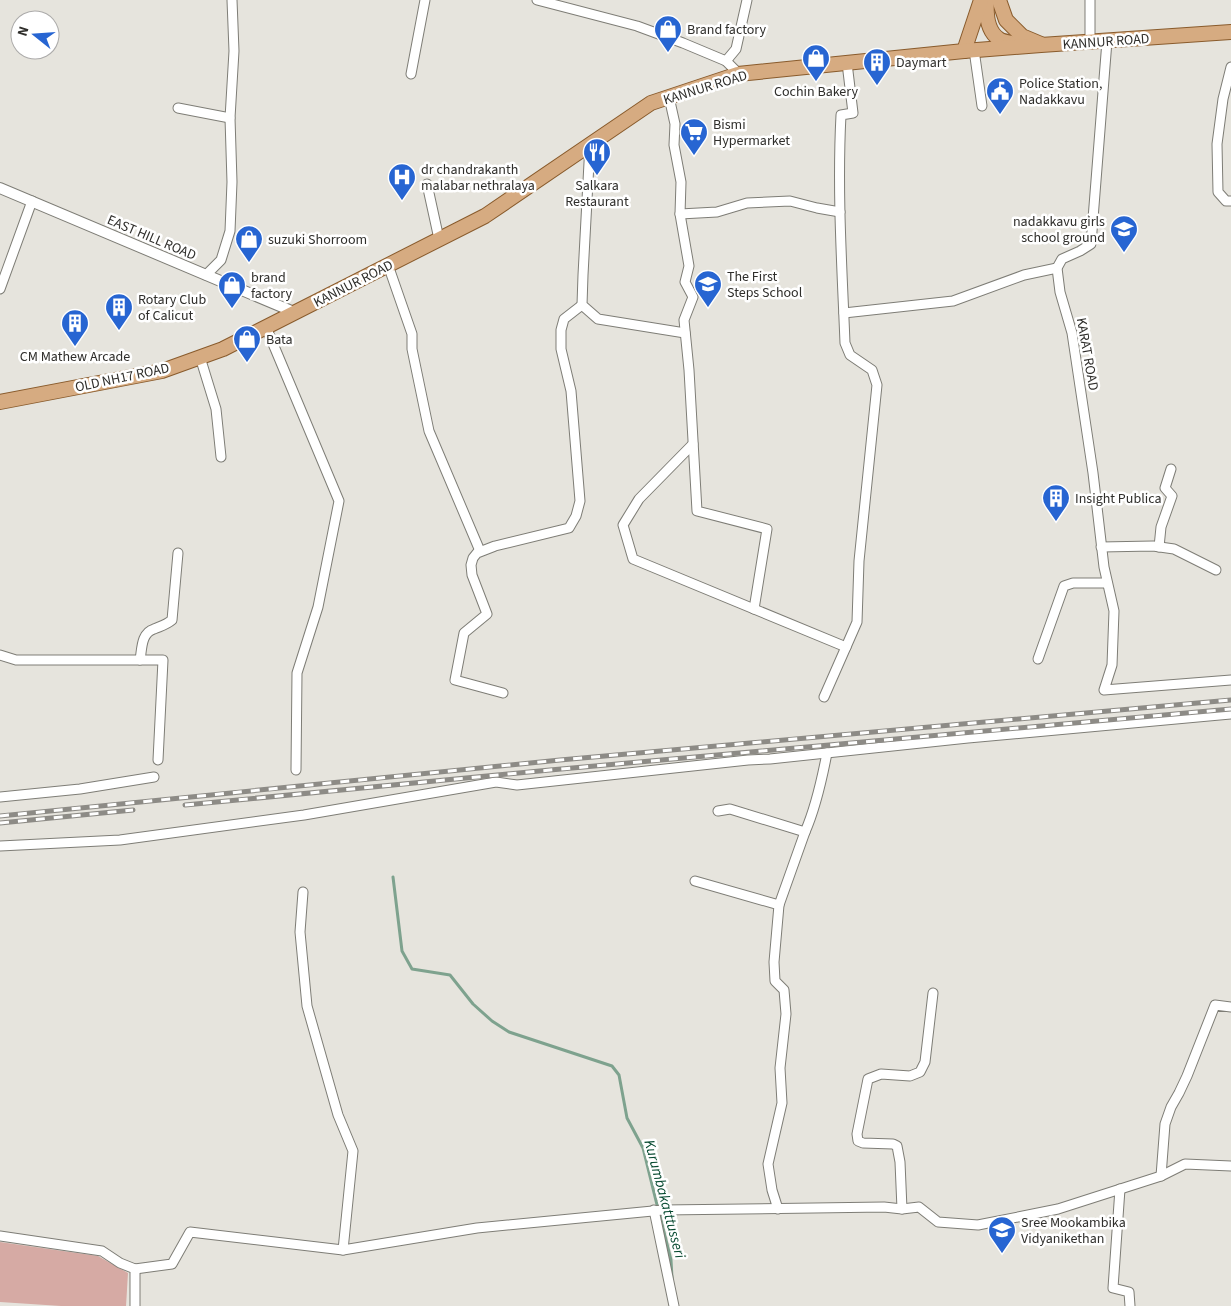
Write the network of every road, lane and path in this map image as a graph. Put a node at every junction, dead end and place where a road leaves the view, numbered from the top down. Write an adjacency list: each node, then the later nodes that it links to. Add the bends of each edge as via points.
1 (232, 0): 23 (street, via 234,51)
2 (425, 0): 18 (street)
3 (537, 0): 15 (street, via 637,26)
4 (747, 0): 15 (street, via 736,49)
5 (981, 0): 14 (main road)
6 (987, 0): 13 (main road, via 990,30 999,39)
7 (999, 0): 12 (main road, via 1006,20 1022,36)
8 (1090, 0): 11 (street)
9 (1231, 36): 10 (main road, KANNUR ROAD)
10 (1107, 40): 11 (main road, KANNUR ROAD); 33 (street, via 1091,244 1062,259)
11 (1090, 42): 12 (main road, KANNUR ROAD)
12 (1041, 45): 13 (main road, KANNUR ROAD)
13 (1026, 46): 14 (main road, KANNUR ROAD)
14 (969, 51): 16 (main road, KANNUR ROAD); 21 (street)
15 (726, 60): 19 (street)
16 (847, 63): 19 (main road, KANNUR ROAD); 29 (street, via 853,113 841,115)
17 (1231, 66): 27 (street, via 1217,144 1218,192 1226,201)
18 (411, 74)
19 (738, 74): 20 (main road, KANNUR ROAD)
20 (669, 97): 24 (main road, KANNUR ROAD, via 651,103); 30 (street, via 681,182)
21 (982, 106)
22 (178, 108): 23 (street)
23 (230, 118): 34 (street, via 230,231 221,260)
24 (590, 144): 31 (main road, KANNUR ROAD, via 485,216); 36 (street)
25 (427, 184): 31 (street)
26 (0, 188): 28 (street, EAST HILL ROAD)
27 (1231, 201)
28 (32, 202): 34 (street, EAST HILL ROAD); 35 (street)
29 (840, 212): 30 (street, via 790,201 747,203 717,212); 38 (street)
30 (680, 214): 40 (street, via 689,266 685,282 693,297 684,320)
31 (440, 239): 32 (main road, KANNUR ROAD)
32 (388, 265): 37 (main road, KANNUR ROAD); 48 (street, via 412,334 412,349 429,431)
33 (1057, 268): 38 (street, via 1024,275 953,302); 46 (street, KARAT ROAD, via 1072,333)
34 (206, 275): 37 (street, EAST HILL ROAD)
35 (0, 289)
36 (582, 306): 40 (street, via 598,319); 48 (street, via 564,319 561,330 561,349 571,391 580,501 576,516 569,528)
37 (294, 312): 39 (main road, OLD NH17 ROAD)
38 (844, 313): 53 (street, via 850,355 872,370 877,386 859,561 857,622)
39 (266, 327): 41 (main road, OLD NH17 ROAD); 63 (street, via 340,501 318,608 297,673)
40 (685, 333): 43 (street)
41 (200, 357): 42 (main road, OLD NH17 ROAD, via 162,371); 44 (street, via 216,409)
42 (0, 402)
43 (693, 444): 52 (street, via 697,510 767,529); 52 (street, via 639,498 623,525 633,559)
44 (221, 457)
45 (1171, 469): 47 (street, via 1166,488 1172,496 1161,528)
46 (1101, 547): 47 (street); 51 (street, KARAT ROAD)
47 (1159, 547): 50 (street, via 1174,549)
48 (480, 551): 58 (street, via 473,558 472,575 487,614 464,633 455,680)
49 (178, 553): 55 (street, via 172,620 146,633)
50 (1216, 570)
51 (1107, 583): 56 (street, via 1064,586); 57 (street, KARAT ROAD, via 1114,612 1112,665 1104,690)
52 (754, 609): 53 (street)
53 (846, 647): 59 (street)
54 (0, 655): 55 (street, via 16,660)
55 (140, 660): 62 (street, via 163,660)
56 (1038, 660)
57 (1231, 680)
58 (503, 694)
59 (824, 697)
60 (1231, 714): 61 (street)
61 (827, 753): 67 (street); 68 (street, via 517,785 496,782 304,815 120,840)
62 (158, 760)
63 (296, 770)
64 (154, 777): 65 (street)
65 (0, 797)
66 (718, 811): 67 (street, via 730,809)
67 (805, 832): 71 (street)
68 (0, 846)
69 (695, 881): 71 (street)
70 (303, 892): 81 (street, via 300,932 307,1006 338,1115 353,1150)
71 (779, 905): 77 (street, via 775,981 784,990 786,1014 780,1068 782,1103 768,1164)
72 (934, 993): 78 (street, via 925,1062 920,1072 910,1076 882,1074 868,1079 857,1134 858,1141 863,1143 897,1146)
73 (1231, 1007): 75 (street, via 1215,1005 1171,1107 1165,1124)
74 (1231, 1166): 75 (street, via 1185,1164)
75 (1160, 1176): 76 (street)
76 (1120, 1189): 78 (street, via 1058,1209 978,1225 938,1222 919,1207); 85 (street, via 1113,1288 1129,1292)
77 (778, 1208): 78 (street); 79 (street)
78 (902, 1208)
79 (654, 1210): 81 (street, via 477,1228); 84 (street)
80 (0, 1236): 82 (street, via 102,1251)
81 (343, 1250): 82 (street, via 190,1232 172,1264)
82 (135, 1269): 83 (street)
83 (135, 1306)
84 (674, 1306)
85 (1130, 1306)

